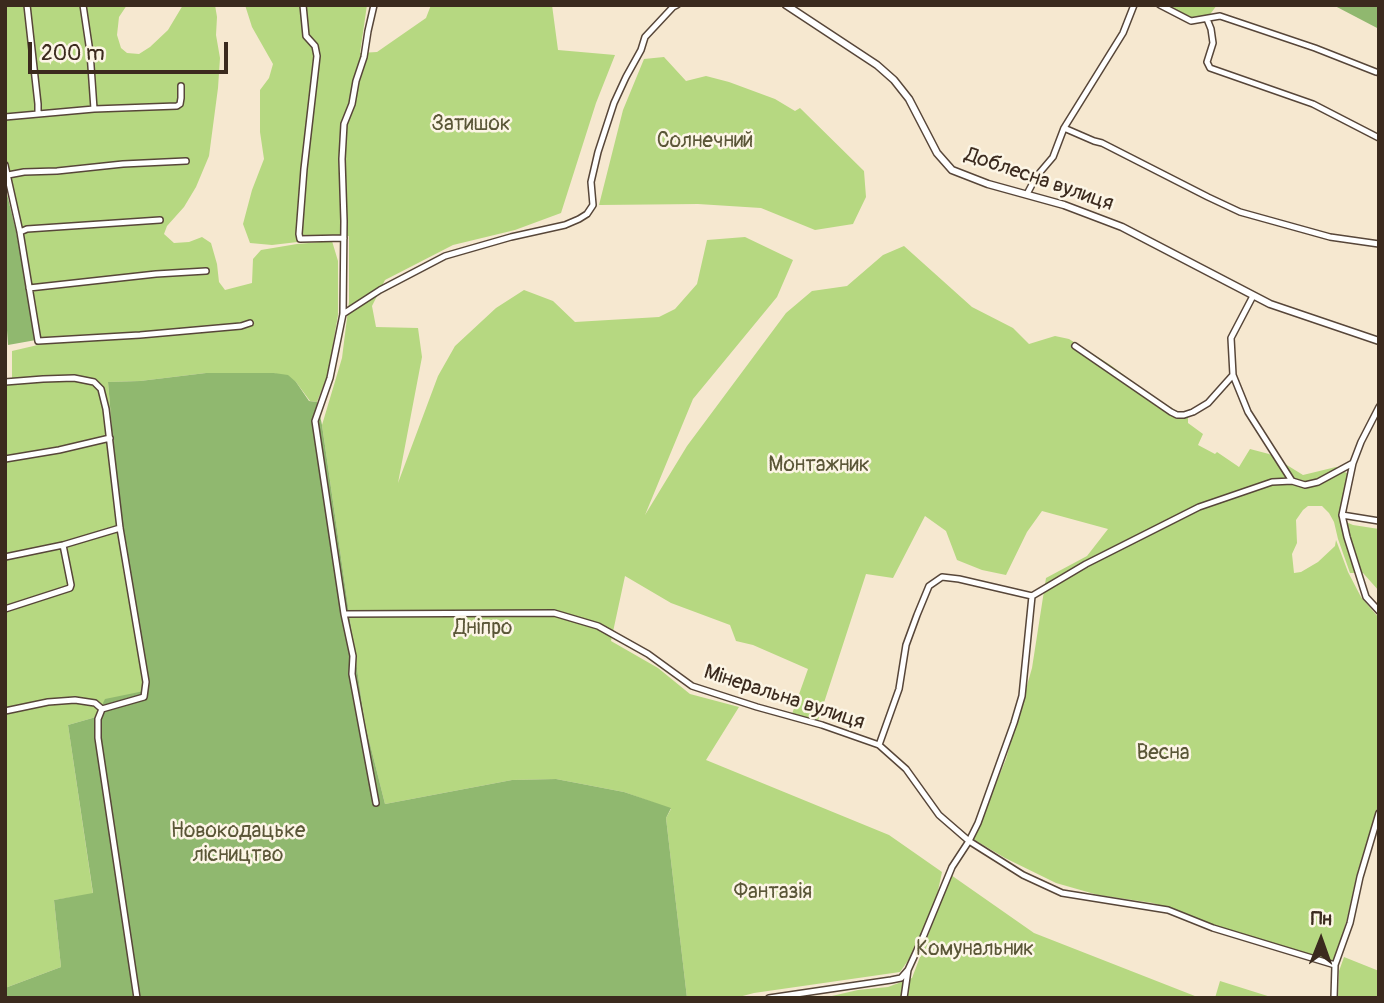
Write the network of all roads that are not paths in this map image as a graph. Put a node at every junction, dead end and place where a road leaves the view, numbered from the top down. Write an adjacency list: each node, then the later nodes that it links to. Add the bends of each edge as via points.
1 (27, 5): 13 (street)
2 (83, 5): 12 (street)
3 (303, 5): 23 (street, via 306,36 317,56 299,234 300,239)
4 (374, 5): 23 (street, via 365,57 344,124)
5 (677, 5): 28 (street, via 645,37 614,103 597,152 591,182 593,205 587,214 565,225 445,256)
6 (786, 5): 20 (street, Доблесна вулиця, via 894,80 952,170)
7 (1134, 5): 15 (street, via 1123,33)
8 (1160, 5): 9 (street, via 1191,21)
9 (1207, 19): 10 (street, via 1220,16); 16 (street, via 1213,43 1207,62 1210,68 1313,104)
10 (1376, 72)
11 (181, 86): 12 (street, via 177,106)
12 (94, 109): 13 (street)
13 (38, 113): 14 (street)
14 (5, 117)
15 (1065, 128): 20 (street, via 1053,157); 24 (street, via 1240,212 1330,237)
16 (1379, 138)
17 (186, 161): 19 (street)
18 (5, 165): 19 (street)
19 (8, 175): 22 (street)
20 (1027, 194): 27 (street, Доблесна вулиця, via 1122,227)
21 (160, 220): 22 (street)
22 (20, 232): 26 (street)
23 (344, 237): 28 (street)
24 (1379, 244)
25 (206, 271): 26 (street)
26 (29, 288): 29 (street, via 38,341)
27 (1252, 296): 30 (street, Доблесна вулиця); 32 (street, via 1231,338)
28 (343, 314): 47 (street, via 330,378 315,421)
29 (250, 323)
30 (1379, 341)
31 (1075, 346): 32 (street, via 1177,415 1208,403)
32 (1233, 375): 38 (street, via 1248,412)
33 (5, 382): 35 (street, via 94,382 101,389)
34 (1379, 407): 37 (street)
35 (110, 438): 36 (street); 41 (street)
36 (5, 459)
37 (1353, 463): 38 (street, via 1318,482); 39 (street)
38 (1292, 481): 44 (street, via 1272,482 1189,512)
39 (1342, 515): 40 (street); 46 (street, via 1366,597)
40 (1379, 521)
41 (120, 528): 42 (street); 48 (street, via 146,682 144,697)
42 (63, 545): 43 (street); 45 (street, via 70,588)
43 (5, 557)
44 (1032, 596): 50 (street, via 942,577 929,586 906,645 899,689); 53 (street, via 1022,696)
45 (5, 609)
46 (1379, 611)
47 (344, 614): 50 (street, Мінеральна вулиця, via 554,613 598,626 692,686); 51 (street)
48 (102, 709): 49 (street, via 75,700); 56 (street, via 98,738)
49 (5, 711)
50 (879, 745): 53 (street, Мінеральна вулиця, via 906,769 939,815)
51 (376, 803)
52 (1379, 813): 54 (street)
53 (969, 841): 54 (street, Мінеральна вулиця, via 1062,893 1168,910); 55 (street, via 952,867)
54 (1335, 965): 59 (street)
55 (908, 970): 57 (street, via 901,978); 58 (street)
56 (137, 998)
57 (769, 998)
58 (904, 998)
59 (1334, 998)

